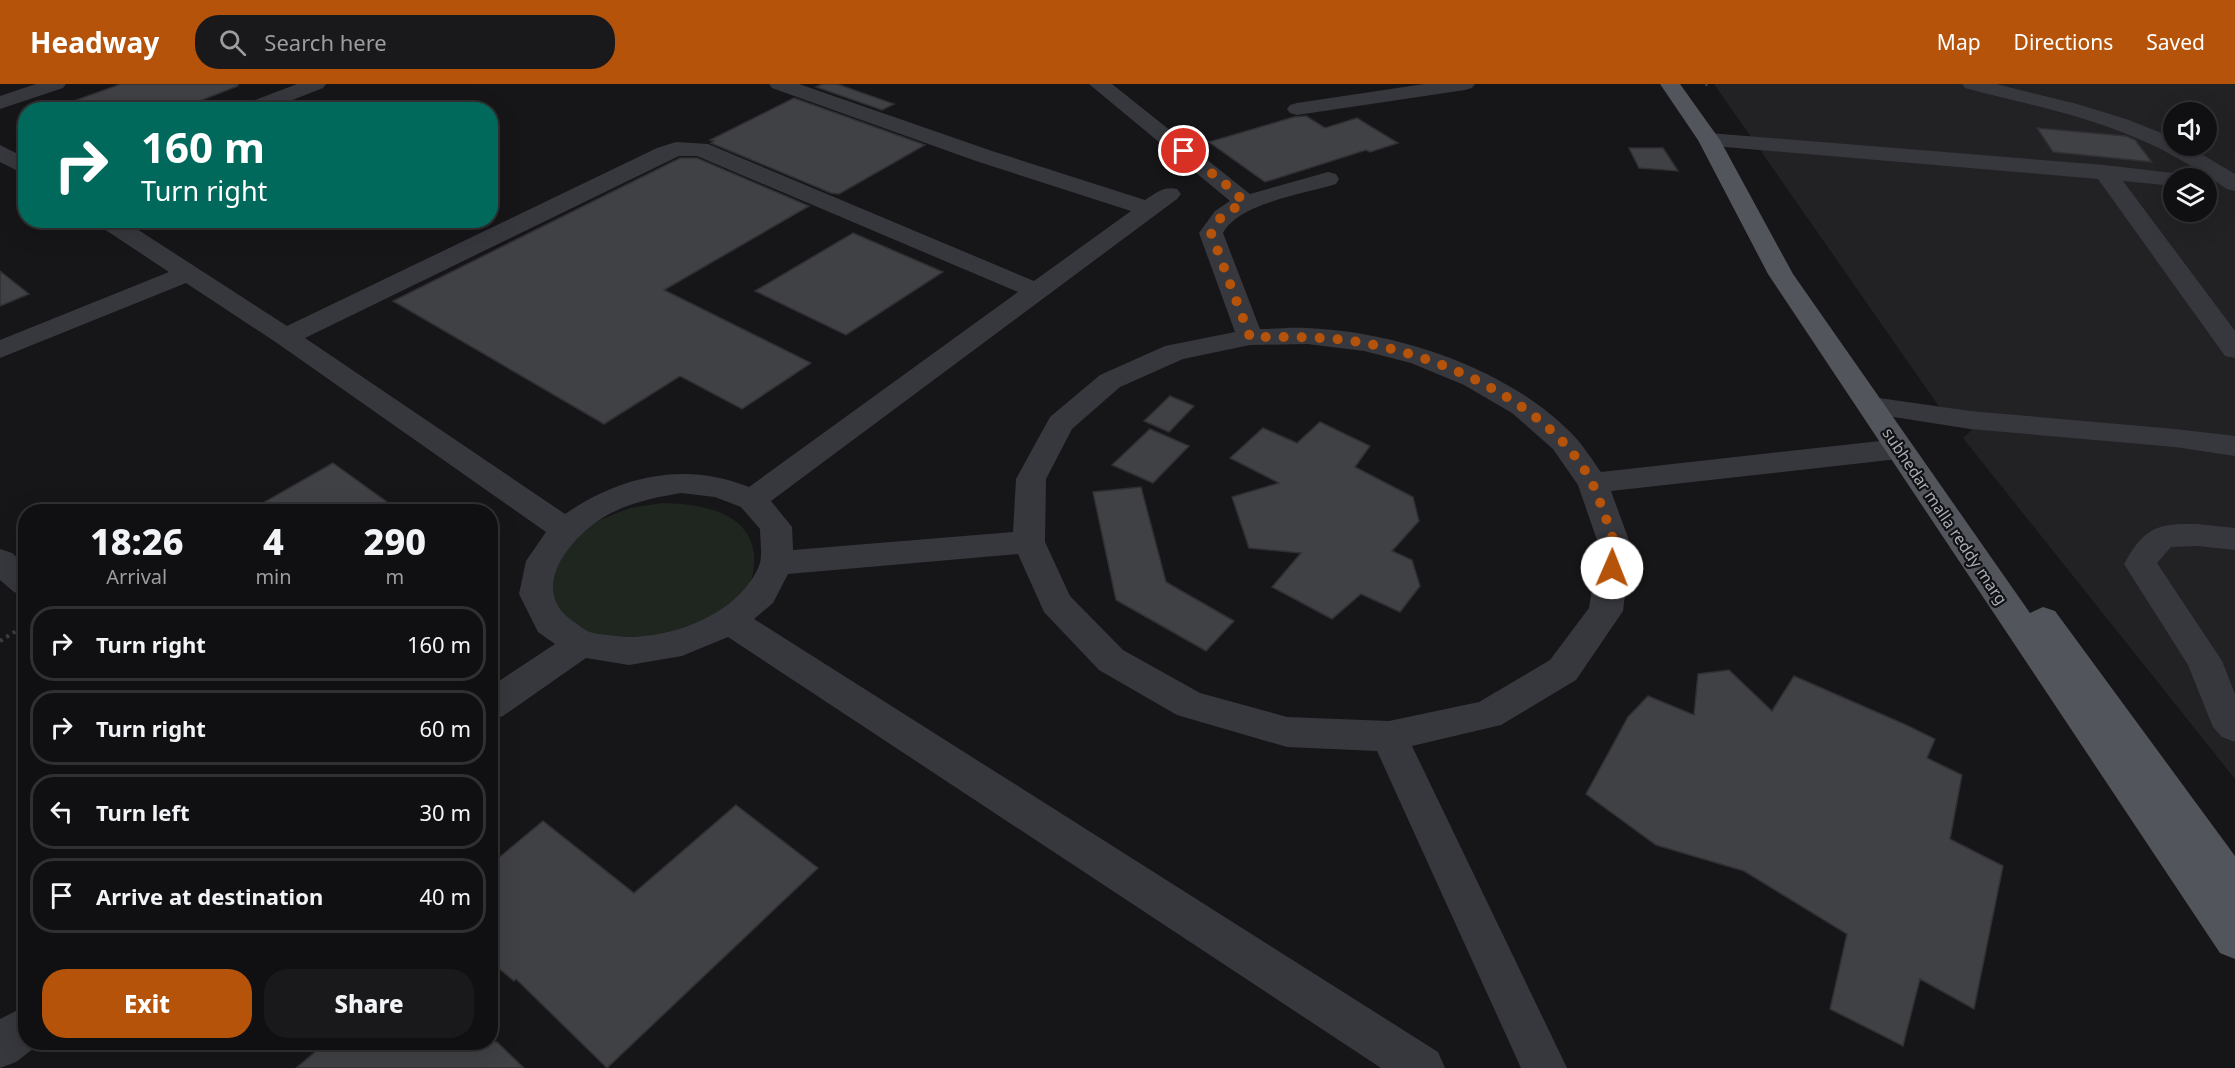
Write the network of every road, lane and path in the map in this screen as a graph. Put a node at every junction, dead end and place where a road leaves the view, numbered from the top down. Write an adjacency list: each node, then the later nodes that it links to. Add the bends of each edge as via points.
1 (56, 84): 11 (lane)
2 (316, 84): 10 (lane)
3 (779, 84): 24 (lane, via 984,156 1159,201)
4 (1099, 84): 21 (lane)
5 (1465, 84): 12 (lane)
6 (1670, 84): 13 (main road, subhedar malla reddy marg)
7 (1706, 84): 9 (path)
8 (1972, 84): 20 (lane, via 2099,117 2162,141)
9 (1697, 86): 13 (main road, subhedar malla reddy marg)
10 (268, 102)
11 (0, 103)
12 (1297, 109)
13 (1721, 150): 18 (lane); 29 (main road, subhedar malla reddy marg, via 1781,274)
14 (0, 152): 15 (lane)
15 (18, 163)
16 (1328, 178): 21 (lane)
17 (2163, 179): 18 (lane)
18 (2112, 181): 28 (lane)
19 (2217, 183): 20 (lane)
20 (2235, 185)
21 (1244, 202): 26 (lane, via 1221,217 1211,233)
22 (118, 228): 23 (lane)
23 (187, 274): 25 (lane); 27 (lane)
24 (1036, 291): 25 (lane, via 690,147 665,153); 33 (lane)
25 (286, 337): 34 (lane)
26 (1250, 337): 32 (lane, via 1306,336 1364,343 1421,357 1474,379 1522,407 1563,442); 36 (lane, via 1175,352 1110,381 1060,424 1031,479)
27 (0, 350)
28 (2235, 350)
29 (1882, 408): 30 (lane); 31 (main road, subhedar malla reddy marg); 47 (main road, subhedar malla reddy marg)
30 (2235, 446)
31 (1899, 449): 32 (lane); 48 (main road, subhedar malla reddy marg)
32 (1593, 483): 46 (lane, via 1615,546 1606,611 1563,670 1488,715)
33 (752, 500): 34 (lane, via 720,487 681,483 639,490 598,506); 38 (lane, via 776,527)
34 (565, 530): 43 (lane, via 542,561 536,594 550,624)
35 (2235, 539): 45 (lane, via 2191,535 2160,539 2139,564 2204,661 2226,717)
36 (1029, 542): 38 (lane); 46 (lane, via 1056,603 1111,660 1190,705 1287,732)
37 (0, 561): 39 (lane)
38 (777, 563): 40 (lane, via 761,594)
39 (18, 578)
40 (730, 621): 43 (lane, via 682,643 629,652); 51 (lane)
41 (18, 630): 42 (path)
42 (0, 640)
43 (581, 644): 44 (lane)
44 (498, 701)
45 (2235, 727)
46 (1389, 736): 52 (lane)
47 (2235, 889)
48 (2235, 939)
49 (18, 1034): 50 (lane)
50 (0, 1046)
51 (1422, 1068)
52 (1544, 1068)

